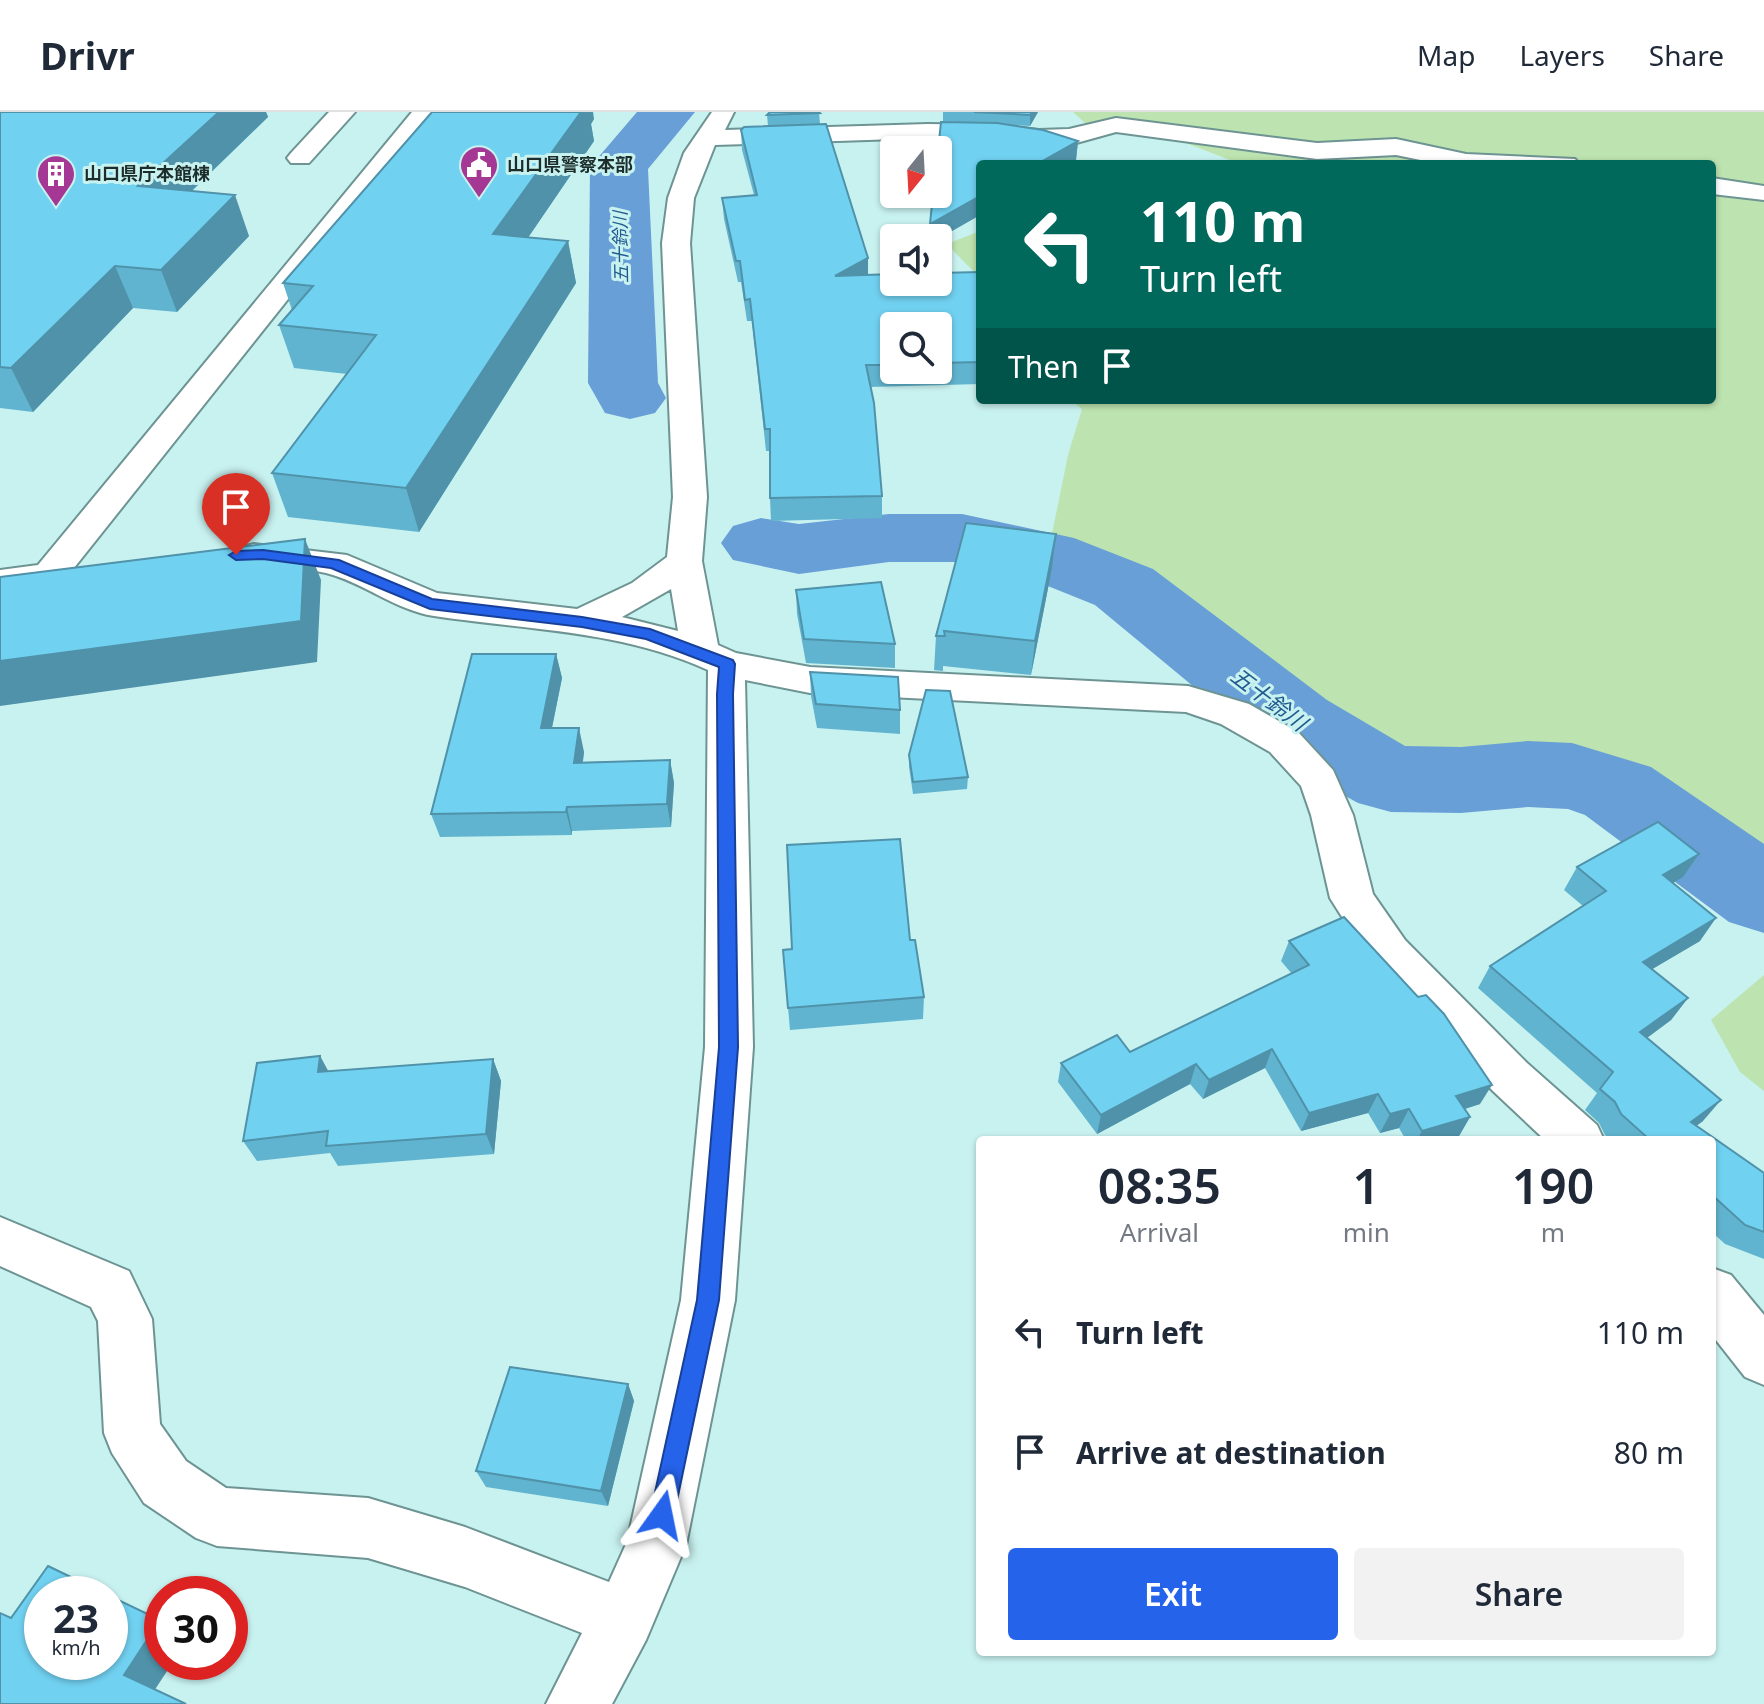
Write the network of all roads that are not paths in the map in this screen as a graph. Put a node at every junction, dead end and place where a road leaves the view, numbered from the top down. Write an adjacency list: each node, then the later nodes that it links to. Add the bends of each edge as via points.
1 (343, 112): 5 (street)
2 (425, 112): 12 (street)
3 (724, 112): 4 (street)
4 (707, 138): 6 (street, via 928,131 1039,138 1069,137 1116,125 1317,151 1396,147); 10 (street, via 681,198 676,243 690,497)
5 (300, 158)
6 (1457, 160)
7 (1716, 187): 8 (street)
8 (1759, 193)
9 (223, 556): 14 (street, via 334,563 430,604)
10 (684, 561): 14 (street, via 645,591); 15 (street)
11 (102, 570): 12 (street)
12 (49, 575): 13 (street)
13 (0, 581)
14 (582, 622): 15 (street, via 650,634)
15 (714, 658): 16 (street, via 810,680 1188,699 1235,714 1284,742 1319,780 1352,898 1389,953); 20 (street, via 725,694 729,1047 708,1300 656,1545)
16 (1575, 1136)
17 (0, 1241): 20 (street, via 110,1289 125,1319 132,1433 165,1482 217,1517 368,1528 465,1557)
18 (1716, 1298): 19 (street)
19 (1764, 1358)
20 (624, 1618): 21 (street)
21 (578, 1704)

